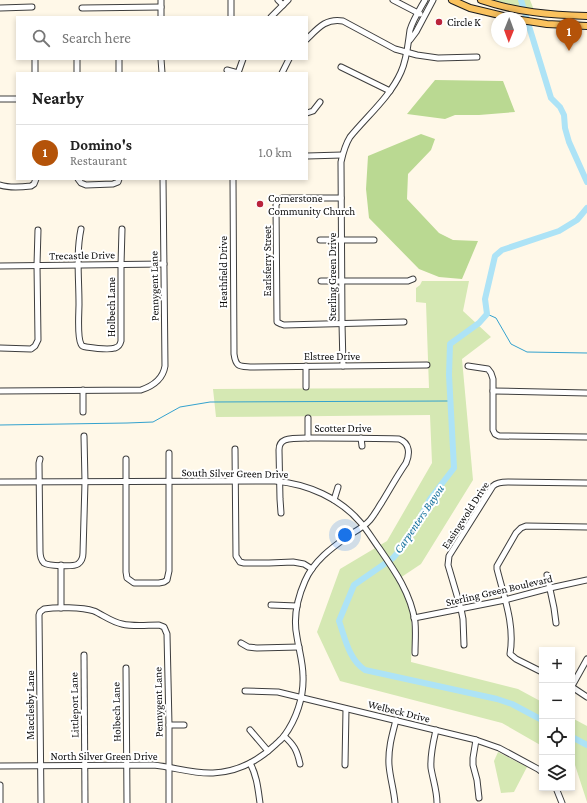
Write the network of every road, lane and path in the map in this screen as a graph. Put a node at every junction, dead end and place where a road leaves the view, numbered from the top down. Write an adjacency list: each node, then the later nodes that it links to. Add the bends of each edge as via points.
1 (161, 0): 13 (street)
2 (231, 0): 20 (street)
3 (278, 0): 10 (street)
4 (288, 0): 10 (street)
5 (393, 0): 17 (street)
6 (425, 0): 17 (street, Sterling Green Drive)
7 (433, 0): 22 (street, Sterling Green Drive)
8 (452, 0): 18 (main road)
9 (481, 0): 11 (main road)
10 (283, 5): 21 (street)
11 (497, 5): 16 (main road); 23 (main road, via 534,13)
12 (32, 7): 14 (street)
13 (161, 7): 15 (street); 19 (street)
14 (0, 8)
15 (82, 8)
16 (495, 12)
17 (418, 13): 22 (street); 27 (street, Sterling Green Drive)
18 (491, 13)
19 (161, 16)
20 (231, 16)
21 (272, 16)
22 (424, 16): 27 (street, Sterling Green Drive)
23 (587, 16)
24 (527, 21): 25 (main road)
25 (587, 26)
26 (308, 38): 28 (street, via 322,25 331,21 343,21 395,49)
27 (409, 41): 28 (street, Sterling Green Drive)
28 (406, 52): 29 (street, via 438,58); 45 (street, Sterling Green Drive, via 401,71)
29 (477, 58)
30 (35, 60): 38 (street)
31 (77, 60): 39 (street)
32 (119, 60): 40 (street)
33 (161, 60): 41 (street)
34 (243, 60): 43 (street)
35 (288, 60): 44 (street)
36 (341, 67): 45 (street)
37 (227, 70): 42 (street)
38 (35, 72)
39 (77, 72)
40 (119, 72)
41 (162, 72)
42 (234, 72)
43 (238, 72)
44 (282, 72)
45 (390, 91): 50 (street, Sterling Green Drive, via 350,137)
46 (0, 99): 47 (street)
47 (16, 99)
48 (320, 102): 49 (street)
49 (308, 112)
50 (342, 155): 51 (street); 58 (street, Sterling Green Drive)
51 (308, 156)
52 (36, 180): 57 (street, via 31,186)
53 (163, 180): 65 (street, Pennygent Lane)
54 (233, 180): 76 (street, Heathfield Drive, via 234,354)
55 (80, 181): 56 (street, via 86,185 113,184)
56 (119, 181)
57 (0, 185)
58 (341, 198): 63 (street, Sterling Green Drive); 74 (street, Earlsferry Street, via 282,198 276,205 277,322 284,325)
59 (80, 229): 67 (street)
60 (122, 229): 68 (street, Holbech Lane)
61 (38, 230): 66 (street)
62 (320, 240): 63 (street)
63 (341, 240): 64 (street); 72 (street, Sterling Green Drive)
64 (374, 240)
65 (164, 264): 68 (street, Trecastle Drive); 82 (street, Pennygent Lane, via 163,374 150,386 141,390)
66 (37, 265): 67 (street, Trecastle Drive); 69 (street, Trecastle Drive); 75 (street, via 38,340 31,348)
67 (78, 265): 68 (street, Trecastle Drive); 68 (street, Holbech Lane, via 80,344 91,348 115,348 122,341)
68 (121, 265)
69 (0, 266)
70 (414, 279): 72 (street)
71 (321, 281): 72 (street)
72 (342, 281): 74 (street, Sterling Green Drive)
73 (404, 322): 74 (street)
74 (342, 324): 79 (street, Sterling Green Drive)
75 (0, 348)
76 (238, 365): 78 (street, Elstree Drive)
77 (427, 365): 79 (street, Elstree Drive)
78 (306, 366): 79 (street, Elstree Drive); 81 (street)
79 (343, 366)
80 (468, 366): 84 (street, via 488,369 493,379)
81 (306, 387)
82 (83, 390): 83 (street); 86 (street)
83 (0, 391)
84 (493, 391): 85 (street); 89 (street, via 493,430 499,436)
85 (587, 393)
86 (83, 412)
87 (308, 418): 90 (street)
88 (84, 436): 102 (street)
89 (587, 437)
90 (308, 438): 91 (street, Scotter Drive); 104 (street, Scotter Drive, via 286,439 280,444)
91 (361, 438): 92 (street, Scotter Drive); 93 (street)
92 (402, 440): 109 (street, North Silver Green Drive, via 407,445 408,459 372,517)
93 (362, 446)
94 (235, 450): 99 (street)
95 (169, 453): 98 (street)
96 (126, 458): 103 (street)
97 (40, 459): 101 (street)
98 (169, 481): 99 (street, South Silver Green Drive); 103 (street, South Silver Green Drive); 103 (street, via 169,576 164,582 138,584 129,580 126,572)
99 (235, 481): 104 (street, South Silver Green Drive); 112 (street, via 235,550 240,562 294,562)
100 (0, 482): 101 (street, South Silver Green Drive)
101 (39, 482): 102 (street, South Silver Green Drive); 111 (street, via 41,560 47,565)
102 (85, 482): 103 (street, South Silver Green Drive); 111 (street, via 82,559 77,565)
103 (125, 482)
104 (280, 482): 107 (street, South Silver Green Drive, via 310,488); 108 (street)
105 (587, 483): 120 (street, Easingwold Drive, via 495,484 449,556 449,572)
106 (338, 487): 107 (street)
107 (334, 500): 109 (street, South Silver Green Drive)
108 (281, 513)
109 (363, 526): 112 (street, North Silver Green Drive, via 335,546); 121 (street, South Silver Green Drive, via 397,574 407,594)
110 (587, 527): 116 (street, via 521,528 497,566)
111 (61, 565): 119 (street)
112 (312, 569): 118 (street, North Silver Green Drive)
113 (547, 575): 115 (street)
114 (587, 580): 115 (street, Sterling Green Boulevard)
115 (550, 588): 116 (street, Sterling Green Boulevard); 122 (street)
116 (505, 600): 120 (street, Sterling Green Boulevard); 130 (street, via 510,618 510,654)
117 (271, 605): 118 (street)
118 (297, 606): 125 (street, North Silver Green Drive, via 296,629)
119 (61, 608): 138 (street, Pennygent Lane, via 89,610 125,625 164,627 167,634); 151 (street, Macclesby Lane, via 44,609 39,615)
120 (461, 609): 121 (street, Sterling Green Boulevard); 124 (street, Easingwold Drive)
121 (414, 618): 126 (street, South Silver Green Drive)
122 (556, 623)
123 (241, 643): 125 (street, via 257,648)
124 (464, 645)
125 (299, 647): 135 (street, North Silver Green Drive, via 303,676)
126 (415, 653)
127 (84, 655): 147 (street, Littleport Lane)
128 (587, 659): 131 (street)
129 (126, 668): 148 (street, Holbech Lane)
130 (539, 670)
131 (574, 683)
132 (575, 689): 134 (street)
133 (246, 691): 135 (street, Welbeck Drive, via 278,692)
134 (587, 697)
135 (301, 698): 136 (street, Welbeck Drive); 142 (street, North Silver Green Drive, via 295,717)
136 (346, 709): 137 (street, Welbeck Drive); 149 (street)
137 (396, 720): 141 (street, Welbeck Drive); 163 (street, via 390,740 389,757)
138 (169, 725): 139 (street); 152 (street, Pennygent Lane)
139 (184, 725)
140 (250, 730): 144 (street)
141 (436, 730): 143 (street, Welbeck Drive); 164 (street, via 431,760)
142 (284, 736): 144 (street, North Silver Green Drive); 146 (street, via 296,748)
143 (476, 740): 153 (street, Welbeck Drive, via 499,748); 156 (street, via 473,765)
144 (268, 751): 145 (street, North Silver Green Drive)
145 (250, 763): 152 (street, North Silver Green Drive, via 213,773 188,772); 162 (street, via 257,780)
146 (300, 764)
147 (85, 765): 148 (street, North Silver Green Drive); 151 (street, North Silver Green Drive); 159 (street, Littleport Lane)
148 (127, 765): 152 (street, North Silver Green Drive); 160 (street, Holbech Lane)
149 (345, 765)
150 (0, 766): 151 (street, North Silver Green Drive)
151 (41, 766): 158 (street, Macclesby Lane)
152 (168, 767): 161 (street, Pennygent Lane)
153 (539, 770)
154 (0, 785): 157 (street)
155 (557, 791): 165 (street)
156 (479, 798)
157 (0, 803)
158 (41, 803)
159 (85, 803)
160 (127, 803)
161 (169, 803)
162 (260, 803)
163 (395, 803)
164 (437, 803)
165 (562, 803)

